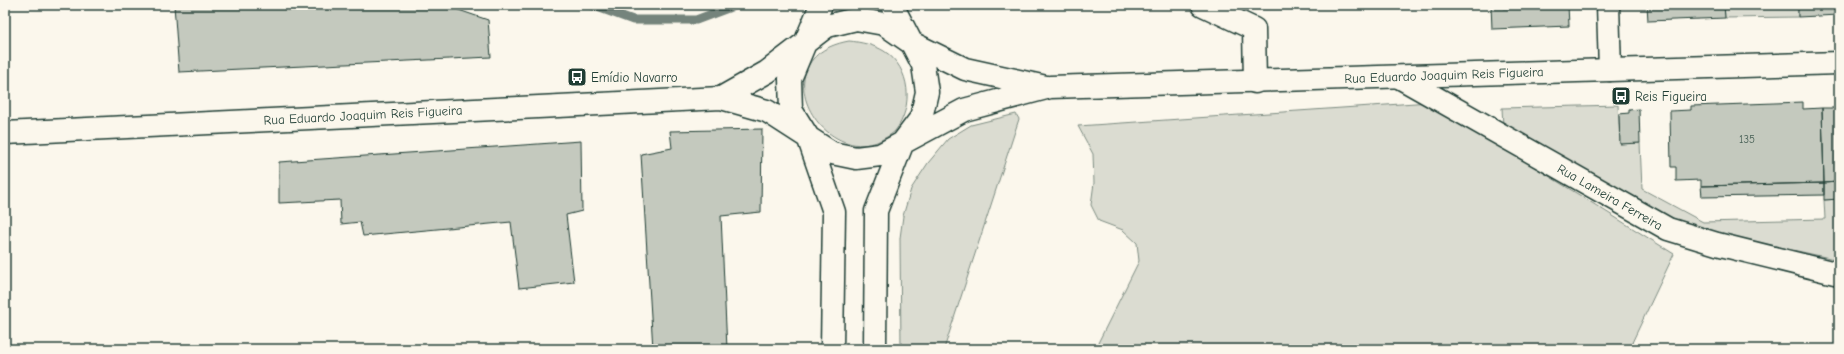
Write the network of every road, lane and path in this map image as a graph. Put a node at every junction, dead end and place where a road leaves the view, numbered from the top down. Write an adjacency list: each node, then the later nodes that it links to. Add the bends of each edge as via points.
1 (821, 5): 6 (street)
2 (892, 5): 5 (street)
3 (1203, 5): 10 (street, via 1254,29)
4 (1608, 5): 8 (street)
5 (910, 42): 6 (street, via 884,24 856,19 827,26); 11 (street, Rua Eduardo Joaquim Reis Figueira, via 965,69); 15 (street, via 923,65 927,92 921,118)
6 (802, 47): 12 (street, Rua Eduardo Joaquim Reis Figueira, via 767,72); 14 (street, via 790,80 791,110)
7 (1839, 63): 8 (street, Rua Eduardo Joaquim Reis Figueira)
8 (1610, 70): 9 (street, Rua Eduardo Joaquim Reis Figueira)
9 (1398, 77): 10 (street, Rua Eduardo Joaquim Reis Figueira); 16 (street, Rua Lameira Ferreira, via 1668,229 1717,244)
10 (1255, 82): 11 (street, Rua Eduardo Joaquim Reis Figueira)
11 (1050, 88): 15 (street, Rua Eduardo Joaquim Reis Figueira, via 964,110)
12 (721, 98): 13 (street, Rua Eduardo Joaquim Reis Figueira); 14 (street, Rua Eduardo Joaquim Reis Figueira, via 767,111)
13 (5, 133)
14 (808, 137): 15 (street, via 832,154 856,158 880,155); 17 (street, via 834,212)
15 (902, 142): 18 (street, via 876,211)
16 (1839, 274)
17 (832, 349)
18 (876, 349)

